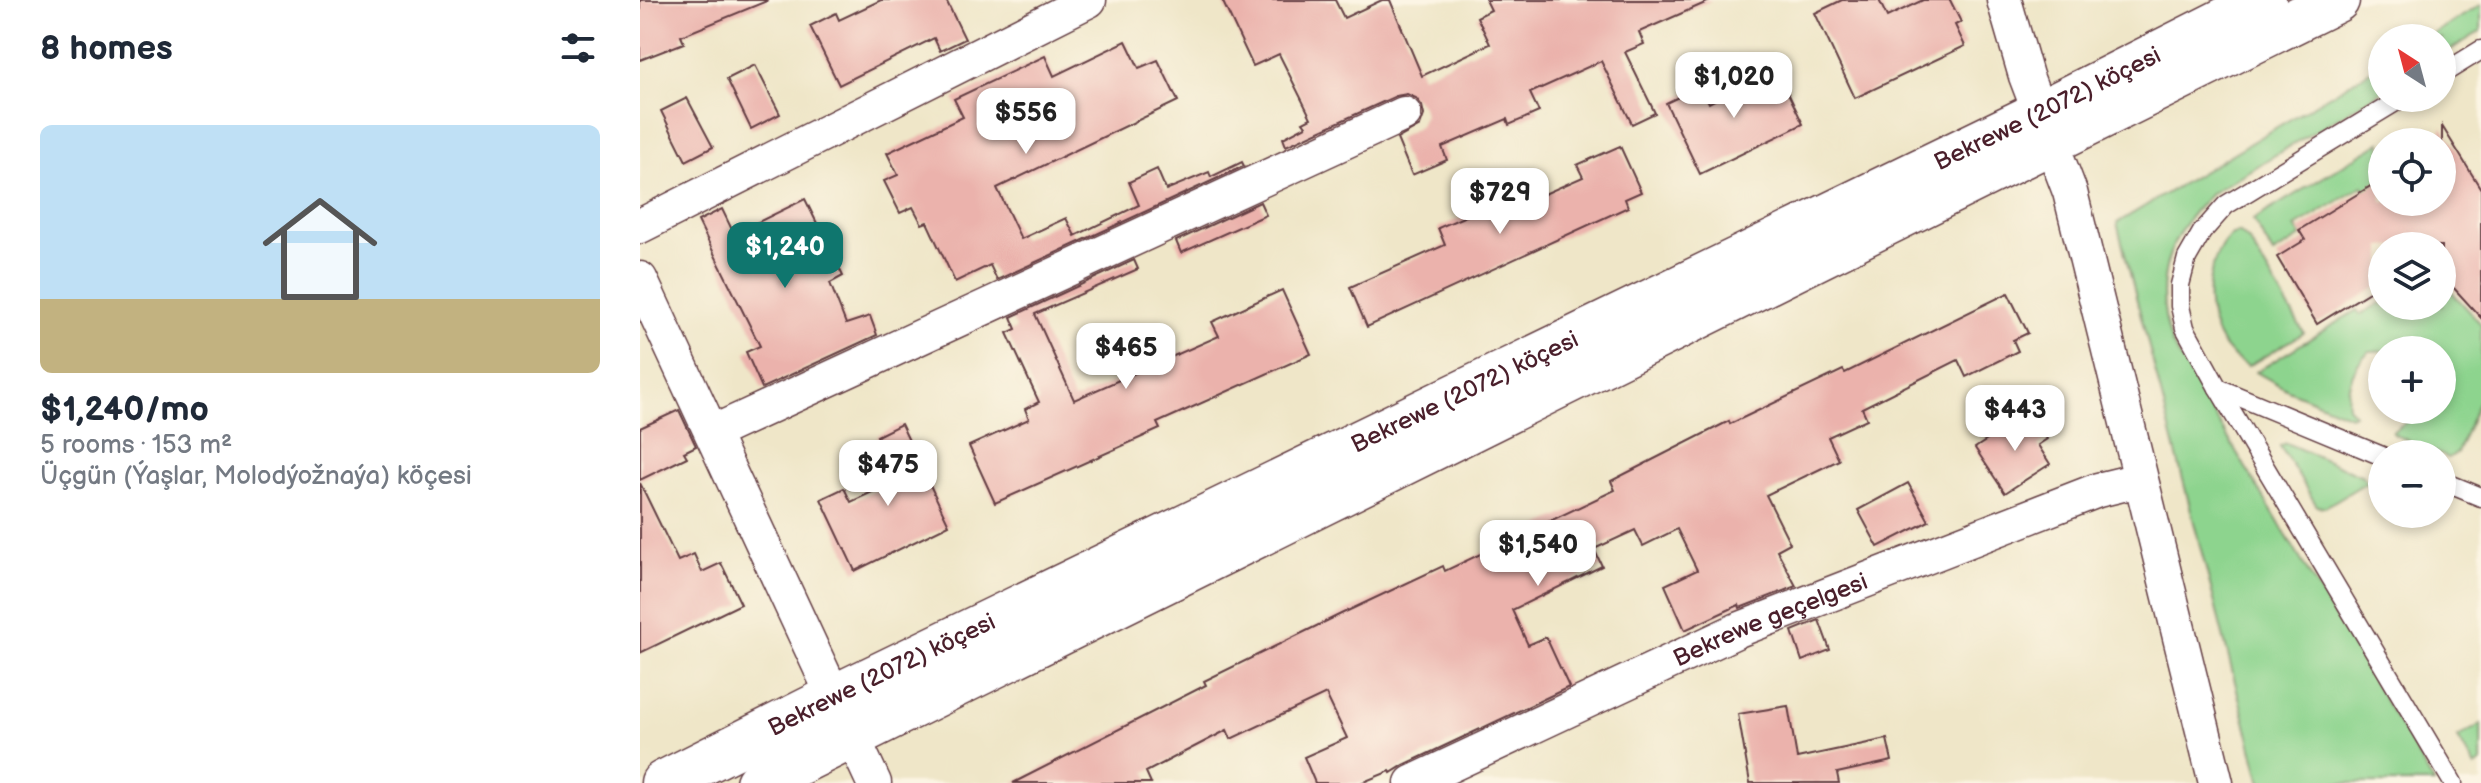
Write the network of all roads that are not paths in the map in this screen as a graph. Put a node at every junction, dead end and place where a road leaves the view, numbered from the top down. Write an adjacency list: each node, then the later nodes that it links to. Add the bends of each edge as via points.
1 (1089, 0): 10 (street)
2 (2004, 0): 9 (street)
3 (2264, 0): 9 (main road, Bekrewe (2072) köçesi)
4 (2337, 0): 9 (main road, Bekrewe (2072) köçesi)
5 (2481, 50): 6 (lane)
6 (2456, 65)
7 (2379, 112): 12 (lane, via 2226,205 2202,232 2187,258 2180,306 2185,328)
8 (1404, 114): 13 (street)
9 (2046, 128): 15 (street, via 2070,192); 18 (main road, Bekrewe (2072) köçesi)
10 (640, 226)
11 (640, 279): 13 (street)
12 (2218, 388): 14 (lane); 24 (lane)
13 (712, 433): 18 (street)
14 (2368, 450)
15 (2139, 480): 22 (street, Bekrewe geçelgesi, via 2098,490 1738,630); 23 (street)
16 (2456, 487): 17 (lane)
17 (2481, 497)
18 (843, 717): 19 (main road, Bekrewe (2072) köçesi); 20 (main road, Bekrewe (2072) köçesi); 21 (street)
19 (663, 783)
20 (758, 783)
21 (874, 783)
22 (1412, 783)
23 (2216, 783)
24 (2453, 783)

